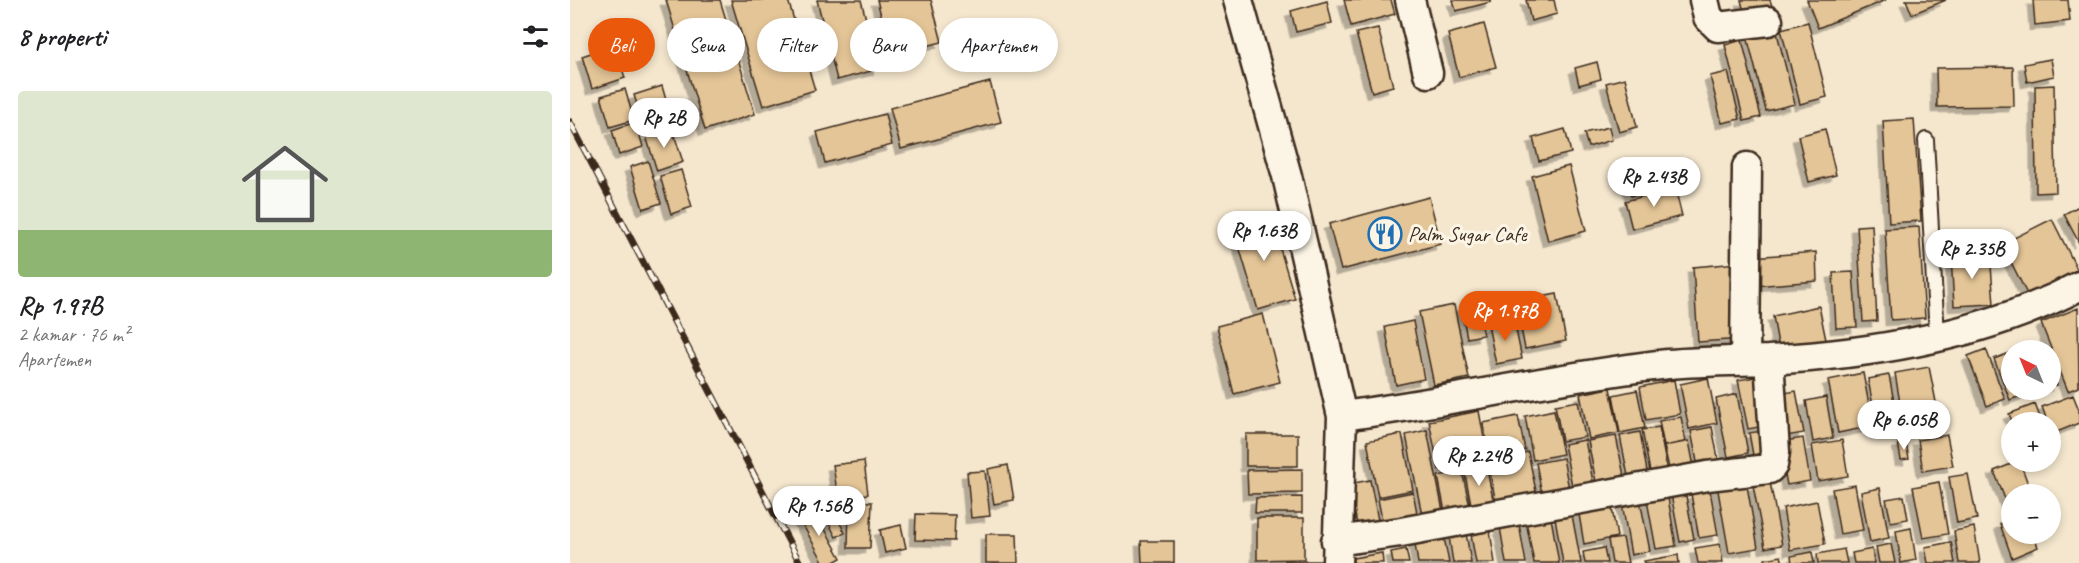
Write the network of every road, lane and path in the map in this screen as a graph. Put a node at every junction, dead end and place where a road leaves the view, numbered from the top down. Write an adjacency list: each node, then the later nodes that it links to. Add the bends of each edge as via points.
1 (1238, 0): 11 (street, via 1287,176)
2 (1410, 0): 5 (street)
3 (1704, 0): 4 (street, via 1708,16 1718,27)
4 (1768, 21)
5 (1428, 73)
6 (1926, 140): 9 (lane)
7 (1747, 167): 10 (street)
8 (2079, 286): 9 (street, via 1990,324)
9 (1937, 336): 10 (street, via 1829,355)
10 (1757, 360): 11 (street, via 1670,364 1610,372); 12 (street, via 1775,452 1769,469 1707,476 1401,532)
11 (1342, 416): 12 (street)
12 (1336, 552)

